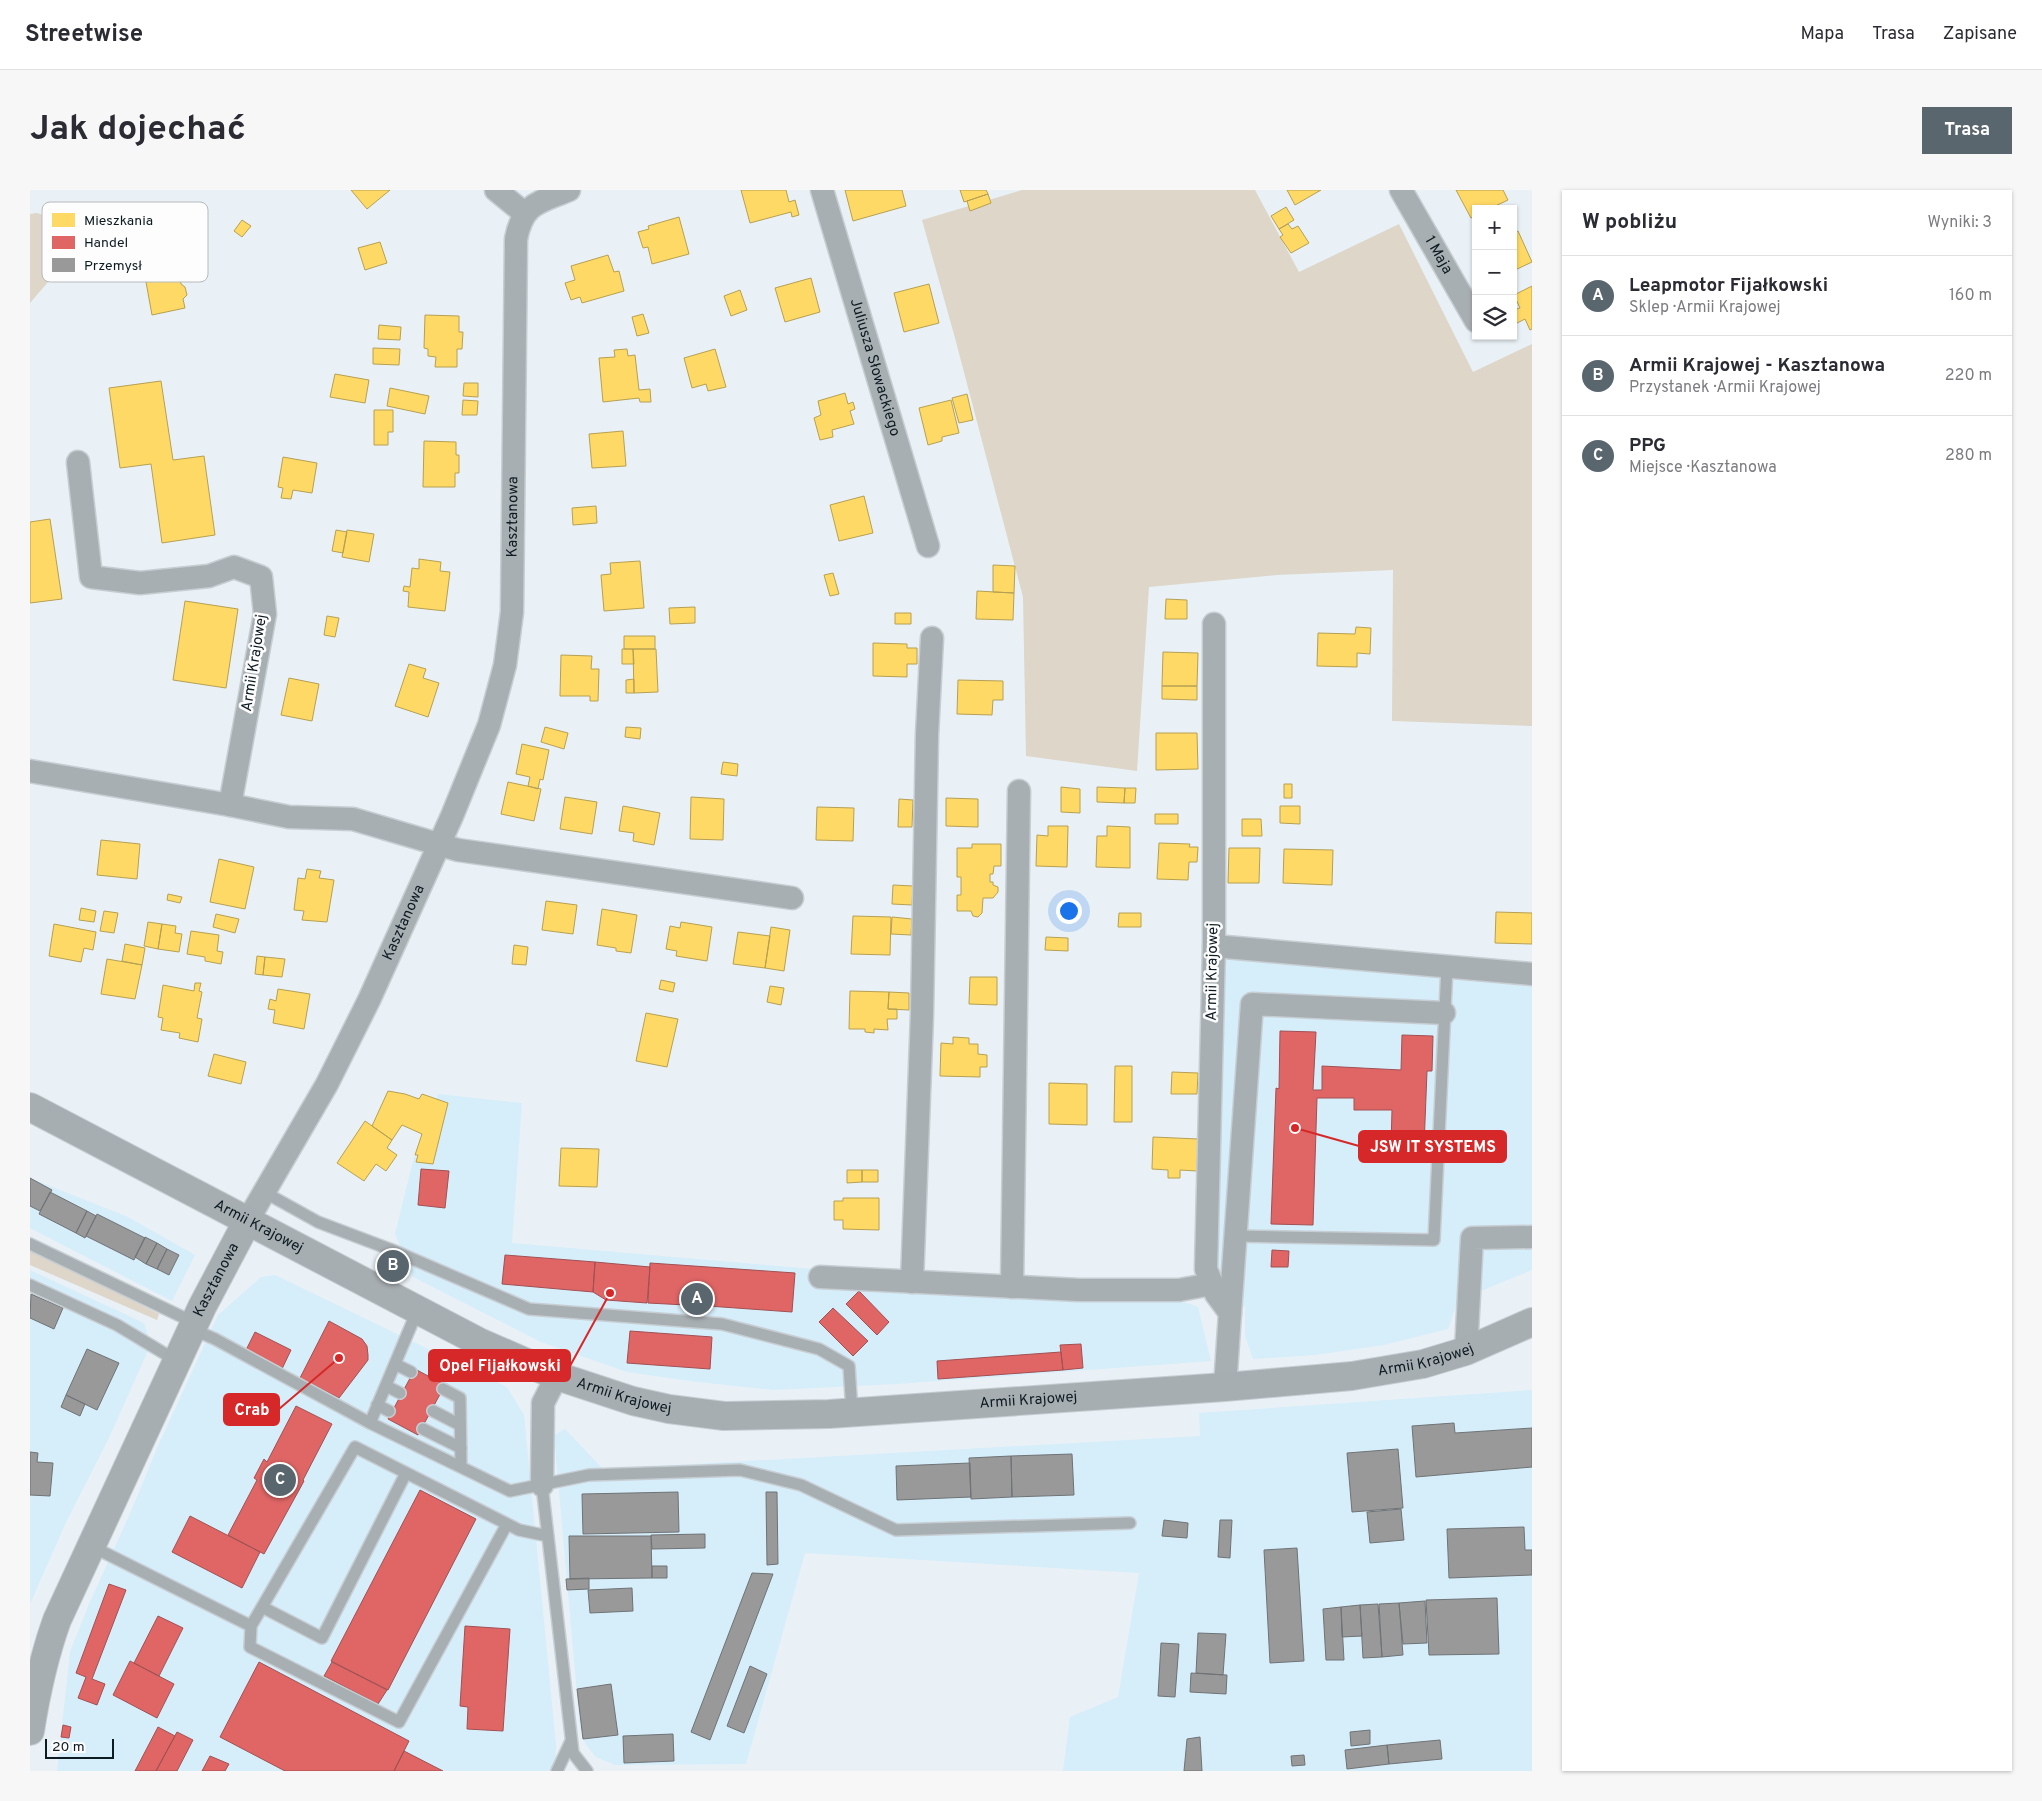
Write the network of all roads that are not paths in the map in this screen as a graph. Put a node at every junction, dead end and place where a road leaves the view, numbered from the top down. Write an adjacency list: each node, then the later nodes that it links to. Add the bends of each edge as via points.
1 (496, 190): 5 (street)
2 (569, 190): 5 (street, via 540,202)
3 (822, 190): 8 (street, Juliusza Słowackiego)
4 (1401, 190): 6 (street, 1 Maja)
5 (524, 213): 14 (street, Kasztanowa, via 516,239 512,612 505,665 489,725)
6 (1472, 313)
7 (78, 462): 13 (street, Armii Krajowej, via 91,577 140,584 209,576 234,568 261,577 265,614)
8 (928, 546)
9 (1214, 624): 16 (street, Armii Krajowej)
10 (932, 638): 27 (street, via 926,735 922,1014)
11 (30, 771): 13 (street)
12 (1018, 791): 30 (street)
13 (230, 805): 14 (street, via 289,817 353,819)
14 (439, 845): 15 (street); 21 (street, Kasztanowa, via 327,1084)
15 (792, 898)
16 (1214, 946): 17 (street); 28 (street, Armii Krajowej, via 1206,1269)
17 (1447, 967): 18 (street); 19 (lane)
18 (1532, 974)
19 (1444, 1013): 23 (street, via 1252,1004); 23 (lane, via 1434,1240)
20 (30, 1107): 22 (street, Armii Krajowej)
21 (264, 1192): 22 (street, Kasztanowa); 47 (lane, via 318,1222 530,1308 722,1324 818,1348 848,1366)
22 (248, 1220): 31 (street, Armii Krajowej); 34 (street, Kasztanowa)
23 (1236, 1236): 32 (street)
24 (1532, 1237): 35 (street, via 1472,1238)
25 (30, 1244): 34 (lane)
26 (820, 1277): 27 (street)
27 (912, 1282): 30 (street)
28 (1212, 1284): 30 (street, via 1179,1290 1145,1291); 32 (street, Armii Krajowej)
29 (30, 1285): 36 (lane, via 117,1324)
30 (1012, 1287)
31 (418, 1308): 37 (lane); 39 (street, Armii Krajowej, via 479,1342)
32 (1230, 1313): 41 (street)
33 (1532, 1322): 35 (street, Armii Krajowej)
34 (193, 1326): 36 (street, Kasztanowa); 48 (lane)
35 (1466, 1351): 41 (street, Armii Krajowej, via 1423,1364 1352,1376)
36 (177, 1361): 58 (street, Kasztanowa)
37 (395, 1364): 38 (lane); 40 (lane)
38 (411, 1372)
39 (557, 1376): 47 (street, Armii Krajowej, via 632,1401 699,1413 724,1416); 54 (street, via 543,1403)
40 (386, 1386): 43 (lane); 44 (lane)
41 (1225, 1387): 47 (street, Armii Krajowej)
42 (443, 1389): 49 (lane, via 460,1398)
43 (400, 1393)
44 (377, 1405): 46 (lane); 48 (lane)
45 (433, 1411): 49 (lane)
46 (390, 1412)
47 (852, 1412)
48 (370, 1423): 52 (lane)
49 (460, 1425): 51 (lane)
50 (423, 1429): 51 (lane)
51 (461, 1448): 52 (lane)
52 (461, 1468): 54 (lane, via 510,1491)
53 (406, 1473): 56 (lane); 59 (lane, via 354,1447); 59 (lane, via 322,1638)
54 (542, 1485): 55 (lane, via 589,1476 740,1470 801,1485 896,1530); 57 (lane)
55 (1130, 1523)
56 (507, 1524): 57 (lane); 60 (lane, via 399,1722 250,1647)
57 (548, 1536): 62 (lane)
58 (91, 1546): 60 (lane); 61 (street, Kasztanowa, via 47,1649)
59 (262, 1607): 60 (lane)
60 (251, 1626)
61 (30, 1732)
62 (572, 1740): 63 (lane); 64 (lane, via 574,1753)
63 (557, 1771)
64 (587, 1771)

